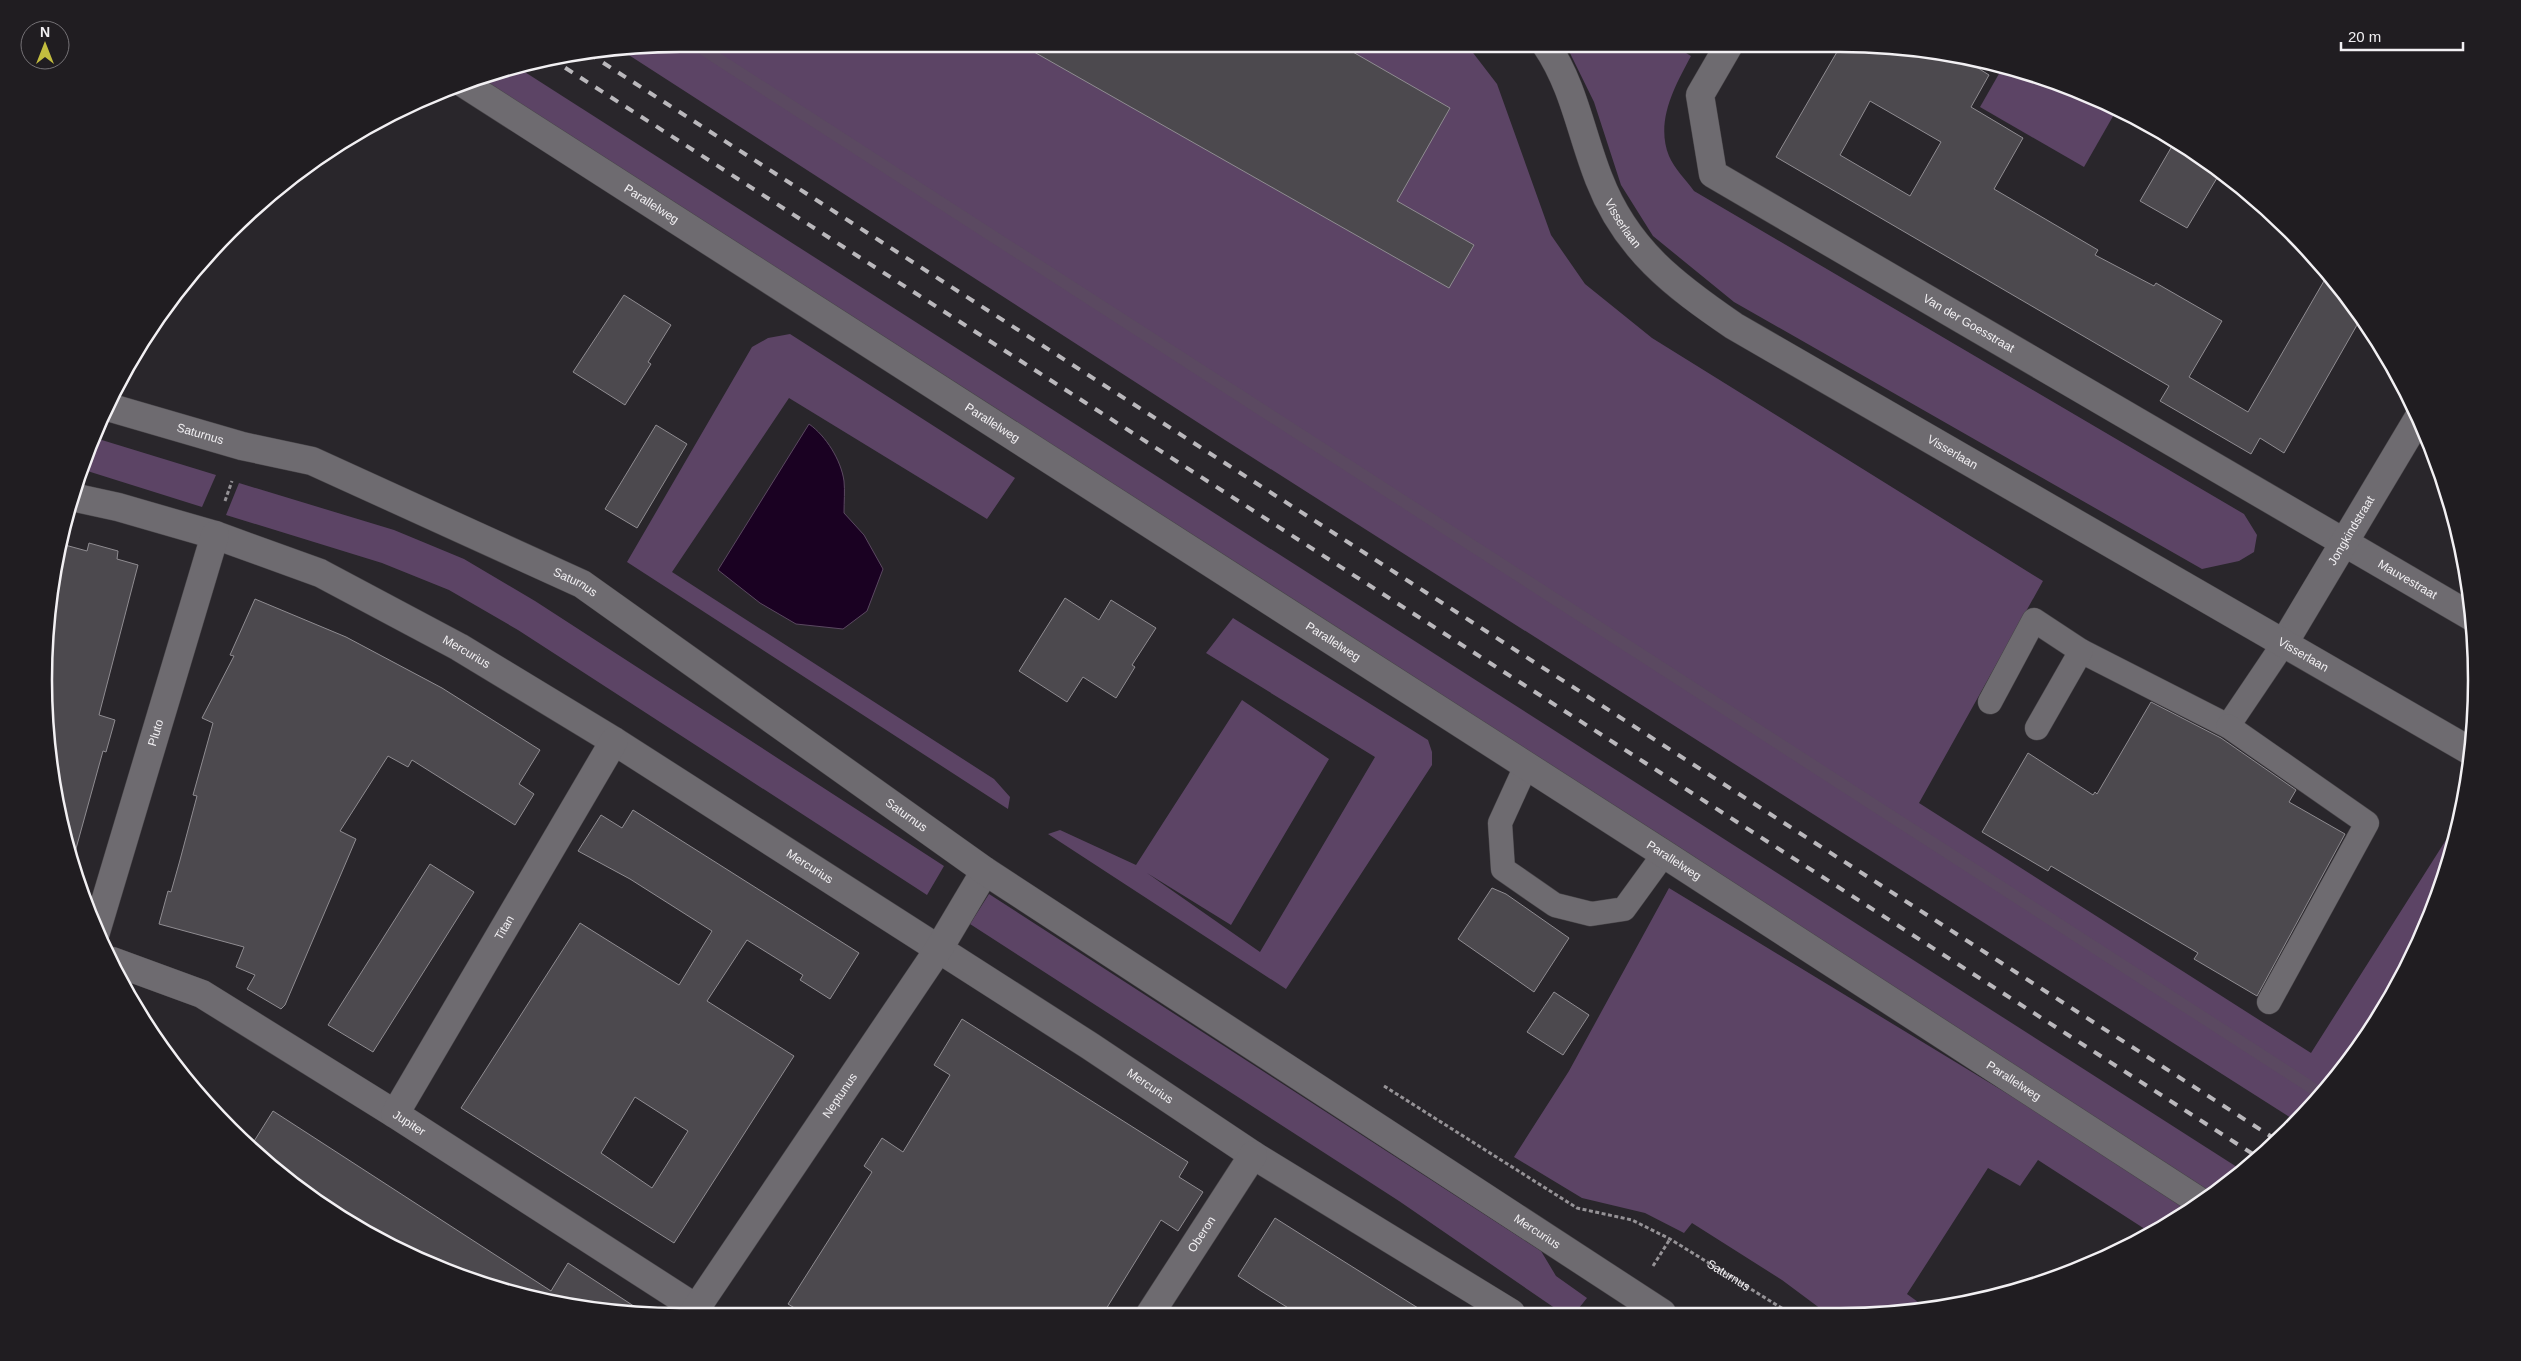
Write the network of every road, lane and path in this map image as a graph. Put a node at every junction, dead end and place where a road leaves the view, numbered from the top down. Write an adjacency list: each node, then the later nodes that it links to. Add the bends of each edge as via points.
1 (1551, 52): 11 (street, Visserlaan, via 1575,101 1599,180 1616,216 1651,260 1682,291 1734,326)
2 (1725, 52): 9 (street, Van der Goesstraat, via 1700,95 1713,174)
3 (471, 89): 18 (street, Parallelweg)
4 (114, 409): 6 (street, Saturnus)
5 (2414, 424): 9 (street, Jongkindstraat)
6 (242, 446): 8 (path); 20 (street, Saturnus, via 312,461 582,584)
7 (80, 499): 8 (street, Mercurius, via 118,506)
8 (215, 535): 16 (street, Mercurius, via 320,574 459,647); 21 (street, Pluto)
9 (2343, 543): 10 (street, Mauvestraat); 11 (street, Jongkindstraat)
10 (2464, 613)
11 (2284, 643): 14 (lane); 17 (street, Visserlaan)
12 (2081, 651): 13 (lane, via 2034,620); 14 (lane); 15 (lane)
13 (1990, 702)
14 (2228, 726): 24 (lane, via 2367,823)
15 (2037, 728)
16 (614, 742): 22 (street, Mercurius); 25 (street, Titan)
17 (2464, 748)
18 (1526, 766): 19 (street, Parallelweg); 19 (lane, via 1500,823 1503,868 1555,905 1591,914 1624,910)
19 (1664, 854): 27 (street, Parallelweg)
20 (985, 871): 22 (street, Neptunus); 33 (street, Mercurius)
21 (100, 920)
22 (938, 950): 26 (street, Mercurius); 30 (street, Neptunus)
23 (120, 964): 25 (street, Jupiter, via 202,994)
24 (2269, 1002)
25 (395, 1114): 29 (street, Jupiter)
26 (1253, 1155): 31 (street, Oberon); 32 (street, Mercurius)
27 (2195, 1199)
28 (1670, 1239): 34 (path, Saturnus)
29 (687, 1308)
30 (696, 1308)
31 (1154, 1308)
32 (1503, 1308)
33 (1654, 1308)
34 (1782, 1308)

